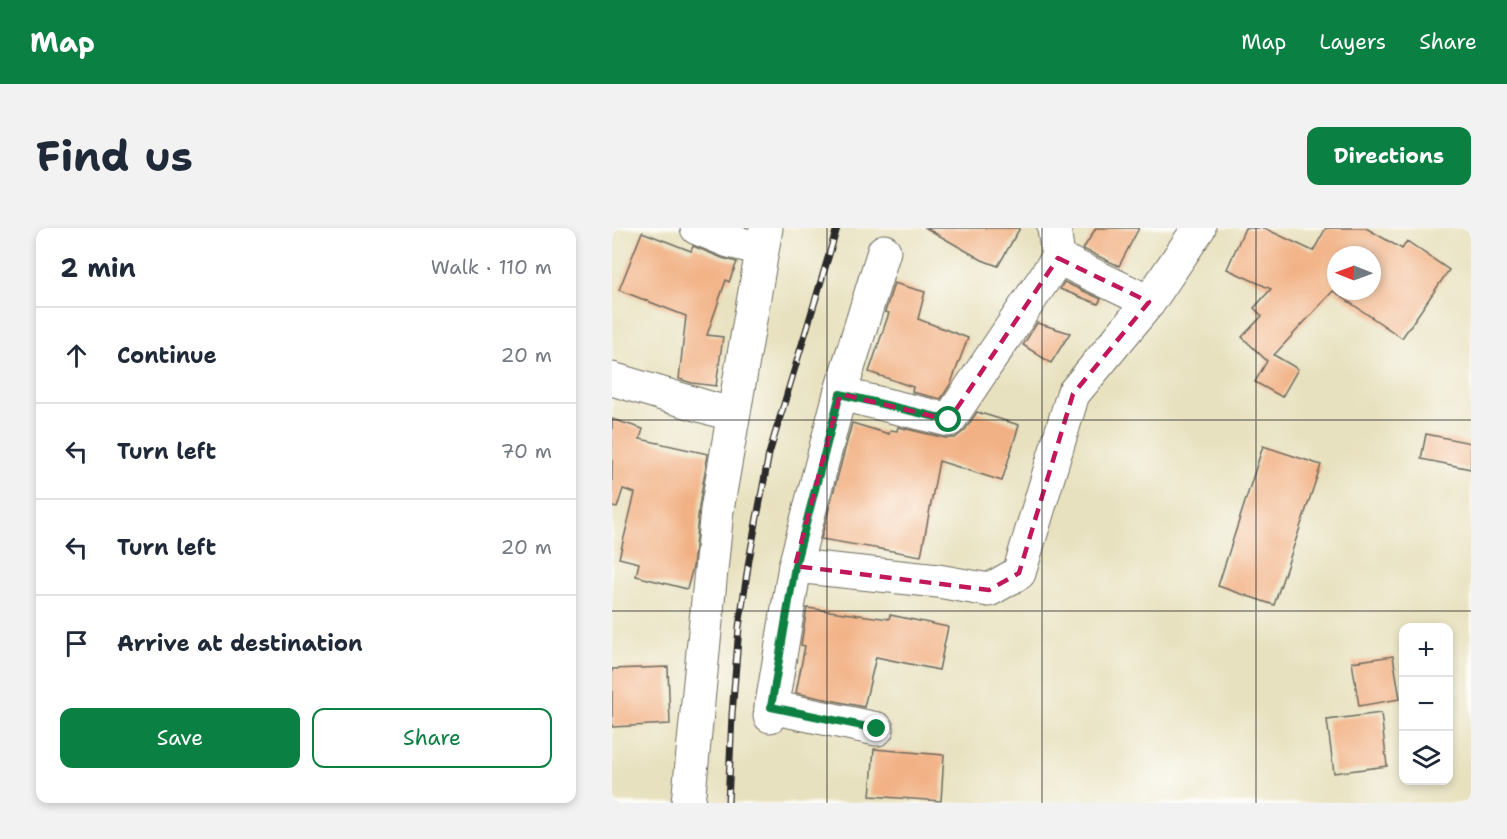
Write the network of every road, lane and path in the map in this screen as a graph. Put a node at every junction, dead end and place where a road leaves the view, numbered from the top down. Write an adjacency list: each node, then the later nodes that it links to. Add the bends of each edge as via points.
1 (697, 228): 3 (street, via 729,241)
2 (1199, 228): 6 (street)
3 (764, 238): 9 (street)
4 (1056, 243): 6 (street); 8 (street, via 949,420)
5 (884, 251): 8 (street)
6 (1149, 302): 10 (street, via 1073,394 1019,573 989,591 938,581)
7 (612, 379): 9 (street)
8 (840, 394): 10 (street)
9 (733, 415): 12 (street, via 717,510)
10 (795, 566): 11 (street, via 770,711)
11 (877, 729)
12 (688, 803)

